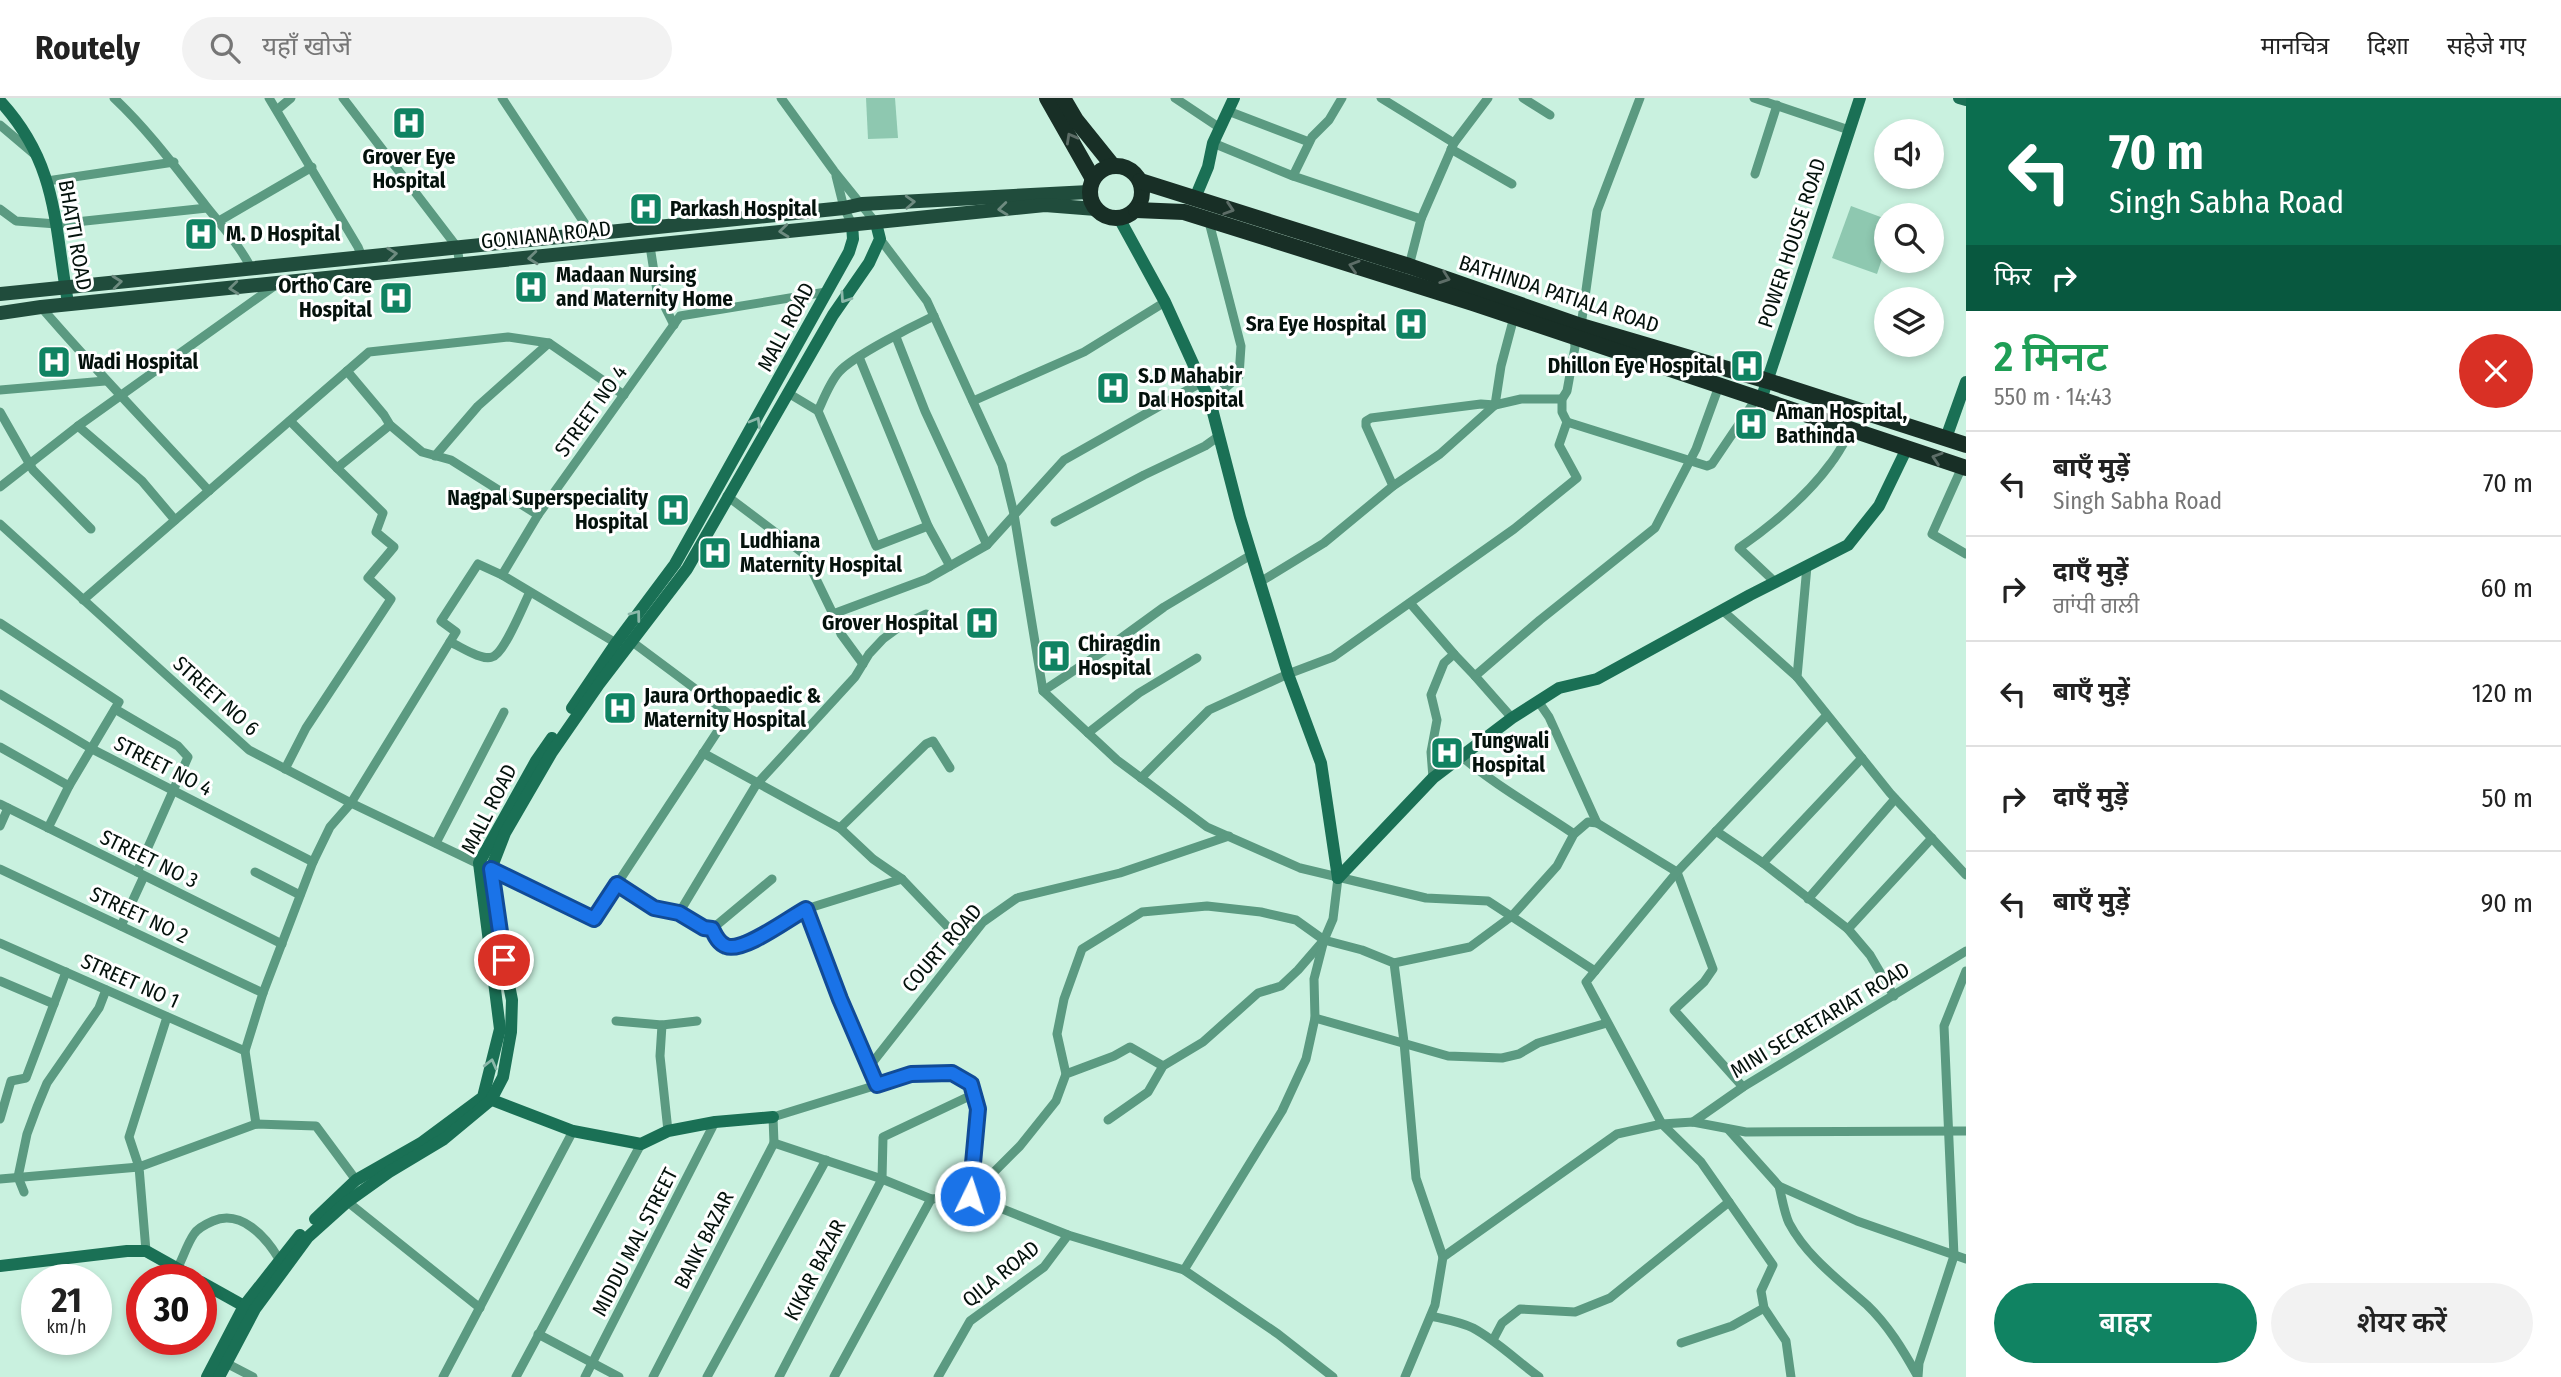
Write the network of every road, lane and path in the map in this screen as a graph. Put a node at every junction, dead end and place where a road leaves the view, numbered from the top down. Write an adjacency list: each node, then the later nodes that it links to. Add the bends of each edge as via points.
1 (114, 98): 32 (street)
2 (270, 98): 22 (street)
3 (291, 98): 22 (street)
4 (343, 98): 59 (street)
5 (502, 98): 56 (street)
6 (781, 98): 35 (street)
7 (1047, 98): 41 (highway, one-way to 7)
8 (1063, 98): 33 (highway)
9 (1175, 98): 26 (street)
10 (1234, 98): 23 (main road)
11 (1342, 98): 28 (street)
12 (1381, 98): 30 (street)
13 (1488, 98): 30 (street)
14 (1523, 98): 24 (street)
15 (1640, 98): 75 (street, via 1597,211)
16 (1756, 98): 21 (street)
17 (1860, 98): 27 (main road, POWER HOUSE ROAD)
18 (1959, 98): 19 (main road)
19 (1966, 100)
20 (0, 101): 31 (main road, BHATTI ROAD)
21 (1777, 105): 27 (street); 36 (street)
22 (278, 109): 34 (street)
23 (1228, 111): 26 (main road); 28 (street)
24 (1550, 116)
25 (0, 125): 31 (street)
26 (1220, 128): 29 (main road)
27 (1849, 130): 81 (main road, POWER HOUSE ROAD)
28 (1309, 142): 37 (street)
29 (1213, 143): 37 (street); 42 (main road)
30 (1453, 146): 40 (street); 50 (street)
31 (40, 158): 38 (main road, BHATTI ROAD)
32 (174, 162): 38 (street); 44 (street)
33 (1113, 166): 39 (highway, via 1129,169); 41 (highway, via 1105,168)
34 (312, 167): 51 (street); 60 (street)
35 (834, 171): 43 (street); 45 (street)
36 (1755, 174)
37 (1293, 176): 50 (street)
38 (47, 181): 54 (main road, BHATTI ROAD)
39 (1140, 181): 42 (highway, BATHINDA PATIALA ROAD); 48 (highway, via 1142,197)
40 (1512, 184)
41 (1091, 186): 43 (main road, GONIANA ROAD, one-way to 41); 47 (highway)
42 (1195, 198): 62 (highway, BATHINDA PATIALA ROAD, one-way to 62)
43 (862, 204): 45 (main road, GONIANA ROAD); 53 (street)
44 (207, 208): 51 (street); 54 (street)
45 (844, 208): 55 (street); 56 (main road, GONIANA ROAD)
46 (0, 209): 54 (street, via 16,221)
47 (1096, 209): 49 (highway); 53 (main road, GONIANA ROAD, one-way to 53, via 1045,205)
48 (1136, 210): 49 (highway); 52 (highway, via 1184,212)
49 (1119, 218): 68 (main road)
50 (1421, 219): 62 (street)
51 (219, 221): 63 (street)
52 (1209, 222): 73 (highway, one-way to 52); 92 (street, via 1241,346 1239,376)
53 (876, 223): 55 (main road, GONIANA ROAD); 57 (main road)
54 (57, 224): 65 (main road, BHATTI ROAD)
55 (852, 224): 58 (main road, GONIANA ROAD, one-way to 58); 66 (main road, MALL ROAD, via 849,251)
56 (591, 233): 59 (main road, GONIANA ROAD)
57 (880, 239): 72 (street); 86 (main road, MALL ROAD, one-way to 86)
58 (650, 246): 61 (main road, GONIANA ROAD, one-way to 61); 74 (street, via 657,291)
59 (457, 247): 60 (main road, GONIANA ROAD, one-way to 59); 61 (street)
60 (362, 257): 63 (main road, GONIANA ROAD)
61 (460, 265): 64 (main road, GONIANA ROAD)
62 (1409, 266): 75 (highway, BATHINDA PATIALA ROAD, one-way to 75)
63 (251, 268): 65 (main road, GONIANA ROAD, one-way to 63)
64 (278, 284): 69 (main road, GONIANA ROAD, one-way to 69); 87 (street)
65 (65, 287): 67 (main road, GONIANA ROAD); 69 (main road, BHATTI ROAD)
66 (826, 292): 74 (street, via 680,316); 138 (main road, MALL ROAD, one-way to 66, via 675,564)
67 (0, 294)
68 (1165, 302): 82 (main road); 91 (street, via 1084,352)
69 (68, 304): 70 (main road, GONIANA ROAD)
70 (41, 307): 71 (main road, GONIANA ROAD); 80 (street)
71 (0, 313)
72 (934, 316): 76 (street); 91 (street)
73 (1514, 317): 75 (highway); 93 (street)
74 (674, 325): 88 (street, STREET NO 4)
75 (1578, 332): 81 (highway, BATHINDA PATIALA ROAD); 84 (highway); 89 (street)
76 (896, 337): 78 (street); 121 (street)
77 (549, 343): 79 (street, via 508,337 369,352); 88 (street); 105 (street, via 478,406)
78 (859, 357): 94 (street, via 839,371); 119 (street)
79 (347, 371): 96 (street); 98 (street)
80 (105, 381): 85 (street); 87 (street)
81 (1769, 381): 90 (main road, POWER HOUSE ROAD); 102 (highway, BATHINDA PATIALA ROAD)
82 (1202, 382): 92 (main road); 114 (street, via 1064,460)
83 (1966, 382): 102 (main road)
84 (1719, 386): 90 (highway); 106 (street)
85 (0, 390)
86 (788, 393): 94 (street); 113 (main road, MALL ROAD)
87 (122, 395): 99 (street); 112 (street)
88 (624, 395): 115 (street, STREET NO 4)
89 (1562, 399): 93 (street, via 1521,399); 97 (street)
90 (1759, 399): 100 (highway); 106 (street, via 1712,464)
91 (973, 401): 114 (street, via 1002,465)
92 (1210, 401): 101 (main road)
93 (1495, 405): 110 (street, via 1440,454); 110 (street, via 1366,421)
94 (818, 411): 119 (street, via 876,547)
95 (0, 412): 107 (street)
96 (290, 421): 109 (street); 112 (street)
97 (1567, 422): 106 (street); 131 (street, via 1559,445 1577,478)
98 (390, 425): 105 (street, via 422,452); 109 (street)
99 (78, 426): 107 (street); 116 (street, via 142,481)
100 (1851, 430): 104 (highway); 128 (street, via 1804,494 1738,548)
101 (1219, 436): 117 (street); 123 (main road)
102 (1946, 438): 103 (highway, BATHINDA PATIALA ROAD)
103 (1966, 444)
104 (1907, 448): 108 (highway, one-way to 104); 125 (main road, via 1879,506 1848,545)
105 (435, 456): 115 (street, via 451,460)
106 (1688, 460): 143 (street, via 1655,528)
107 (29, 464): 111 (street); 120 (street)
108 (1964, 467): 122 (street, via 1933,534)
109 (337, 468): 159 (street, via 383,513 376,532 394,547 368,578 391,599 306,728)
110 (1393, 486): 127 (street, via 1324,543)
111 (0, 487)
112 (209, 491): 116 (street)
113 (727, 496): 133 (street, via 804,554); 136 (main road, MALL ROAD, via 687,569)
114 (1014, 514): 121 (street); 145 (street)
115 (538, 515): 126 (street, STREET NO 4)
116 (176, 520): 130 (street)
117 (1055, 522)
118 (0, 524): 130 (street, STREET NO 6)
119 (928, 526): 124 (street)
120 (91, 529)
121 (987, 545): 124 (street)
122 (1966, 554)
123 (1251, 555): 127 (main road); 145 (street, via 1164,607)
124 (950, 566): 133 (street)
125 (1807, 566): 128 (main road); 144 (street)
126 (502, 575): 129 (street); 137 (street, via 478,564 440,621 456,632)
127 (1259, 582): 142 (main road)
128 (1775, 582): 132 (main road)
129 (530, 594): 137 (street, via 496,655 483,657); 138 (street)
130 (83, 600): 159 (street, STREET NO 6, via 249,750)
131 (1410, 603): 139 (street); 142 (street, via 1333,657)
132 (1721, 611): 144 (street); 147 (main road, via 1597,679 1559,688)
133 (833, 614): 141 (street)
134 (926, 614): 141 (street, via 883,639)
135 (0, 623): 148 (street, via 119,702)
136 (631, 640): 155 (street, via 729,714); 179 (main road, MALL ROAD, via 552,752)
137 (450, 642): 166 (street)
138 (616, 643): 179 (main road, MALL ROAD, via 536,761)
139 (1454, 654): 143 (street); 161 (street, via 1444,663 1431,695 1437,720 1431,752)
140 (1197, 658): 152 (street, via 1139,693)
141 (863, 664): 162 (street)
142 (1288, 674): 160 (street, via 1209,710); 185 (main road, via 1321,763)
143 (1475, 676): 151 (street)
144 (1797, 677): 150 (street)
145 (1043, 691): 152 (street)
146 (0, 694): 154 (street, STREET NO 4)
147 (1538, 701): 151 (main road); 168 (street)
148 (115, 709): 154 (street); 164 (street, via 187,753)
149 (504, 712): 176 (street)
150 (1827, 715): 157 (street); 172 (street)
151 (1512, 718): 156 (main road)
152 (1088, 733): 160 (street)
153 (0, 747): 163 (street)
154 (92, 748): 163 (street); 164 (street, STREET NO 4)
155 (703, 753): 162 (street); 188 (street)
156 (1461, 756): 161 (main road); 173 (street, via 1489,780)
157 (1862, 758): 165 (street); 178 (street)
158 (950, 768): 171 (street, via 933,741 926,744)
159 (285, 769): 166 (street, STREET NO 6)
160 (1141, 778): 174 (street, via 1207,827)
161 (1433, 778): 185 (main road)
162 (758, 783): 171 (street); 192 (street)
163 (69, 786): 170 (street)
164 (173, 791): 177 (street, STREET NO 4); 183 (street)
165 (1895, 799): 175 (street); 190 (street)
166 (351, 803): 176 (street, STREET NO 6); 177 (street, via 330,827)
167 (4, 806): 169 (street); 170 (street, STREET NO 3)
168 (1597, 823): 173 (street, via 1588,822); 182 (street)
169 (0, 826)
170 (48, 828): 183 (street, STREET NO 3)
171 (840, 828): 187 (street)
172 (1716, 831): 178 (street); 182 (street)
173 (1574, 834): 193 (street, via 1557,866)
174 (1229, 836): 185 (street, via 1300,868); 200 (street, COURT ROAD, via 1120,873 1017,898 983,922)
175 (1932, 838): 184 (street); 196 (street)
176 (436, 844): 179 (street, STREET NO 6)
177 (313, 862): 189 (street)
178 (1763, 863): 190 (street)
179 (485, 866): 188 (street, STREET NO 6, via 594,919); 226 (main road, MALL ROAD, via 500,1029)
180 (0, 869): 194 (street, STREET NO 2)
181 (255, 872): 189 (street)
182 (1677, 872): 203 (street); 223 (street, via 1713,969 1674,1010)
183 (140, 874): 194 (street); 199 (street, STREET NO 3)
184 (1966, 875)
185 (1338, 877): 193 (street, via 1426,898 1488,901); 197 (street, via 1333,919)
186 (772, 879): 195 (street)
187 (902, 879): 191 (street); 200 (street)
188 (617, 884): 192 (street, via 654,908)
189 (300, 895): 199 (street)
190 (1808, 899): 196 (street)
191 (806, 909): 195 (street, via 748,944 733,948 720,942); 220 (street)
192 (679, 913): 195 (street)
193 (1512, 916): 202 (street, via 1470,947); 203 (street)
194 (121, 926): 208 (street, STREET NO 2)
195 (712, 929)
196 (1848, 929): 209 (street)
197 (1324, 940): 202 (street); 212 (street, via 1314,979); 219 (street, via 1281,986 1258,993 1203,1042); 221 (street, via 1296,919 1261,912 1207,906 1142,912 1082,949 1057,1034)
198 (0, 943): 205 (street, STREET NO 1)
199 (282, 944): 208 (street)
200 (964, 944): 220 (street, COURT ROAD)
201 (1966, 951): 209 (street, MINI SECRETARIAT ROAD)
202 (1394, 963): 217 (street)
203 (1595, 971): 215 (street, via 1586,982)
204 (1966, 971): 238 (street, via 1944,1026)
205 (66, 972): 207 (street, STREET NO 1); 210 (street)
206 (0, 981): 210 (street)
207 (106, 990): 211 (street, STREET NO 1); 243 (street, via 99,1008 47,1083 27,1134)
208 (263, 993): 218 (street)
209 (1894, 996): 223 (street, MINI SECRETARIAT ROAD)
210 (54, 1004): 225 (street, via 26,1078 10,1081)
211 (167, 1017): 218 (street, STREET NO 1); 242 (street, via 129,1137)
212 (1315, 1018): 217 (street); 262 (street, via 1306,1059 1282,1111)
213 (616, 1021): 216 (street)
214 (697, 1021): 216 (street)
215 (1607, 1023): 217 (street, via 1502,1058 1448,1056); 233 (street)
216 (662, 1025): 236 (street, via 660,1056)
217 (1404, 1042): 256 (street, via 1416,1178)
218 (245, 1051): 232 (street)
219 (1163, 1066): 221 (street, via 1130,1047); 229 (street, via 1149,1092)
220 (869, 1067): 222 (street)
221 (1066, 1074): 249 (street, via 1056,1101 1020,1146)
222 (877, 1085): 224 (street, via 911,1074 952,1073 971,1084); 227 (street)
223 (1743, 1087): 231 (street, MINI SECRETARIAT ROAD)
224 (974, 1094): 245 (street, via 883,1137); 249 (street, via 978,1109)
225 (3, 1098): 228 (street)
226 (487, 1099): 235 (main road); 246 (main road); 250 (main road, via 444,1139)
227 (773, 1117): 230 (main road); 239 (street, BANK BAZAR)
228 (0, 1119)
229 (1108, 1119)
230 (715, 1122): 236 (main road); 271 (street, MIDDU MAL STREET)
231 (1693, 1122): 233 (street); 234 (street)
232 (256, 1124): 242 (street); 246 (street, via 316,1126)
233 (1662, 1124): 252 (street, via 1702,1162); 256 (street, via 1617,1134)
234 (1728, 1129): 238 (street); 247 (street)
235 (573, 1131): 240 (main road); 265 (street)
236 (668, 1131): 240 (main road)
237 (1966, 1131): 238 (street)
238 (1948, 1132): 255 (street)
239 (774, 1143): 241 (street); 280 (street, BANK BAZAR)
240 (641, 1144): 268 (street)
241 (826, 1160): 245 (street); 281 (street)
242 (139, 1167): 243 (street); 254 (street)
243 (18, 1177): 244 (street); 248 (street)
244 (0, 1179)
245 (882, 1179): 251 (street); 282 (street, KIKAR BAZAR)
246 (356, 1180): 250 (main road)
247 (1779, 1186): 255 (street, via 1857,1221); 289 (street, via 1788,1221 1806,1248 1868,1306 1899,1343)
248 (24, 1192)
249 (970, 1196): 251 (street); 253 (street)
250 (344, 1199): 257 (main road, via 306,1228); 265 (street); 272 (main road, via 308,1237 255,1309)
251 (931, 1199): 283 (street)
252 (1729, 1202): 266 (street, via 1773,1265 1761,1291); 269 (street, via 1610,1298 1575,1312 1520,1310 1502,1323)
253 (1068, 1236): 262 (street); 284 (street, QILA ROAD, via 1044,1267 970,1321)
254 (146, 1251): 259 (main road); 261 (main road)
255 (1954, 1256): 258 (street); 289 (street)
256 (1443, 1257): 267 (street)
257 (279, 1259): 260 (street, via 268,1240 253,1228 220,1218 195,1231); 264 (main road)
258 (1966, 1259)
259 (168, 1264)
260 (179, 1264)
261 (0, 1266)
262 (1184, 1270): 285 (street)
263 (217, 1291): 264 (main road)
264 (244, 1306): 273 (main road)
265 (480, 1308): 276 (street)
266 (1764, 1308): 270 (street, via 1732,1326); 288 (street, via 1786,1341)
267 (1431, 1316): 269 (street, via 1470,1326); 286 (street)
268 (538, 1334): 271 (street); 277 (street)
269 (1493, 1340): 287 (street)
270 (1681, 1343)
271 (593, 1362): 278 (street, MIDDU MAL STREET); 279 (street)
272 (226, 1363): 274 (main road); 275 (street)
273 (206, 1377)
274 (219, 1377)
275 (253, 1377)
276 (443, 1377)
277 (516, 1377)
278 (585, 1377)
279 (619, 1377)
280 (653, 1377)
281 (707, 1377)
282 (779, 1377)
283 (834, 1377)
284 (938, 1377)
285 (1333, 1377)
286 (1405, 1377)
287 (1539, 1377)
288 (1791, 1377)
289 (1918, 1377)

